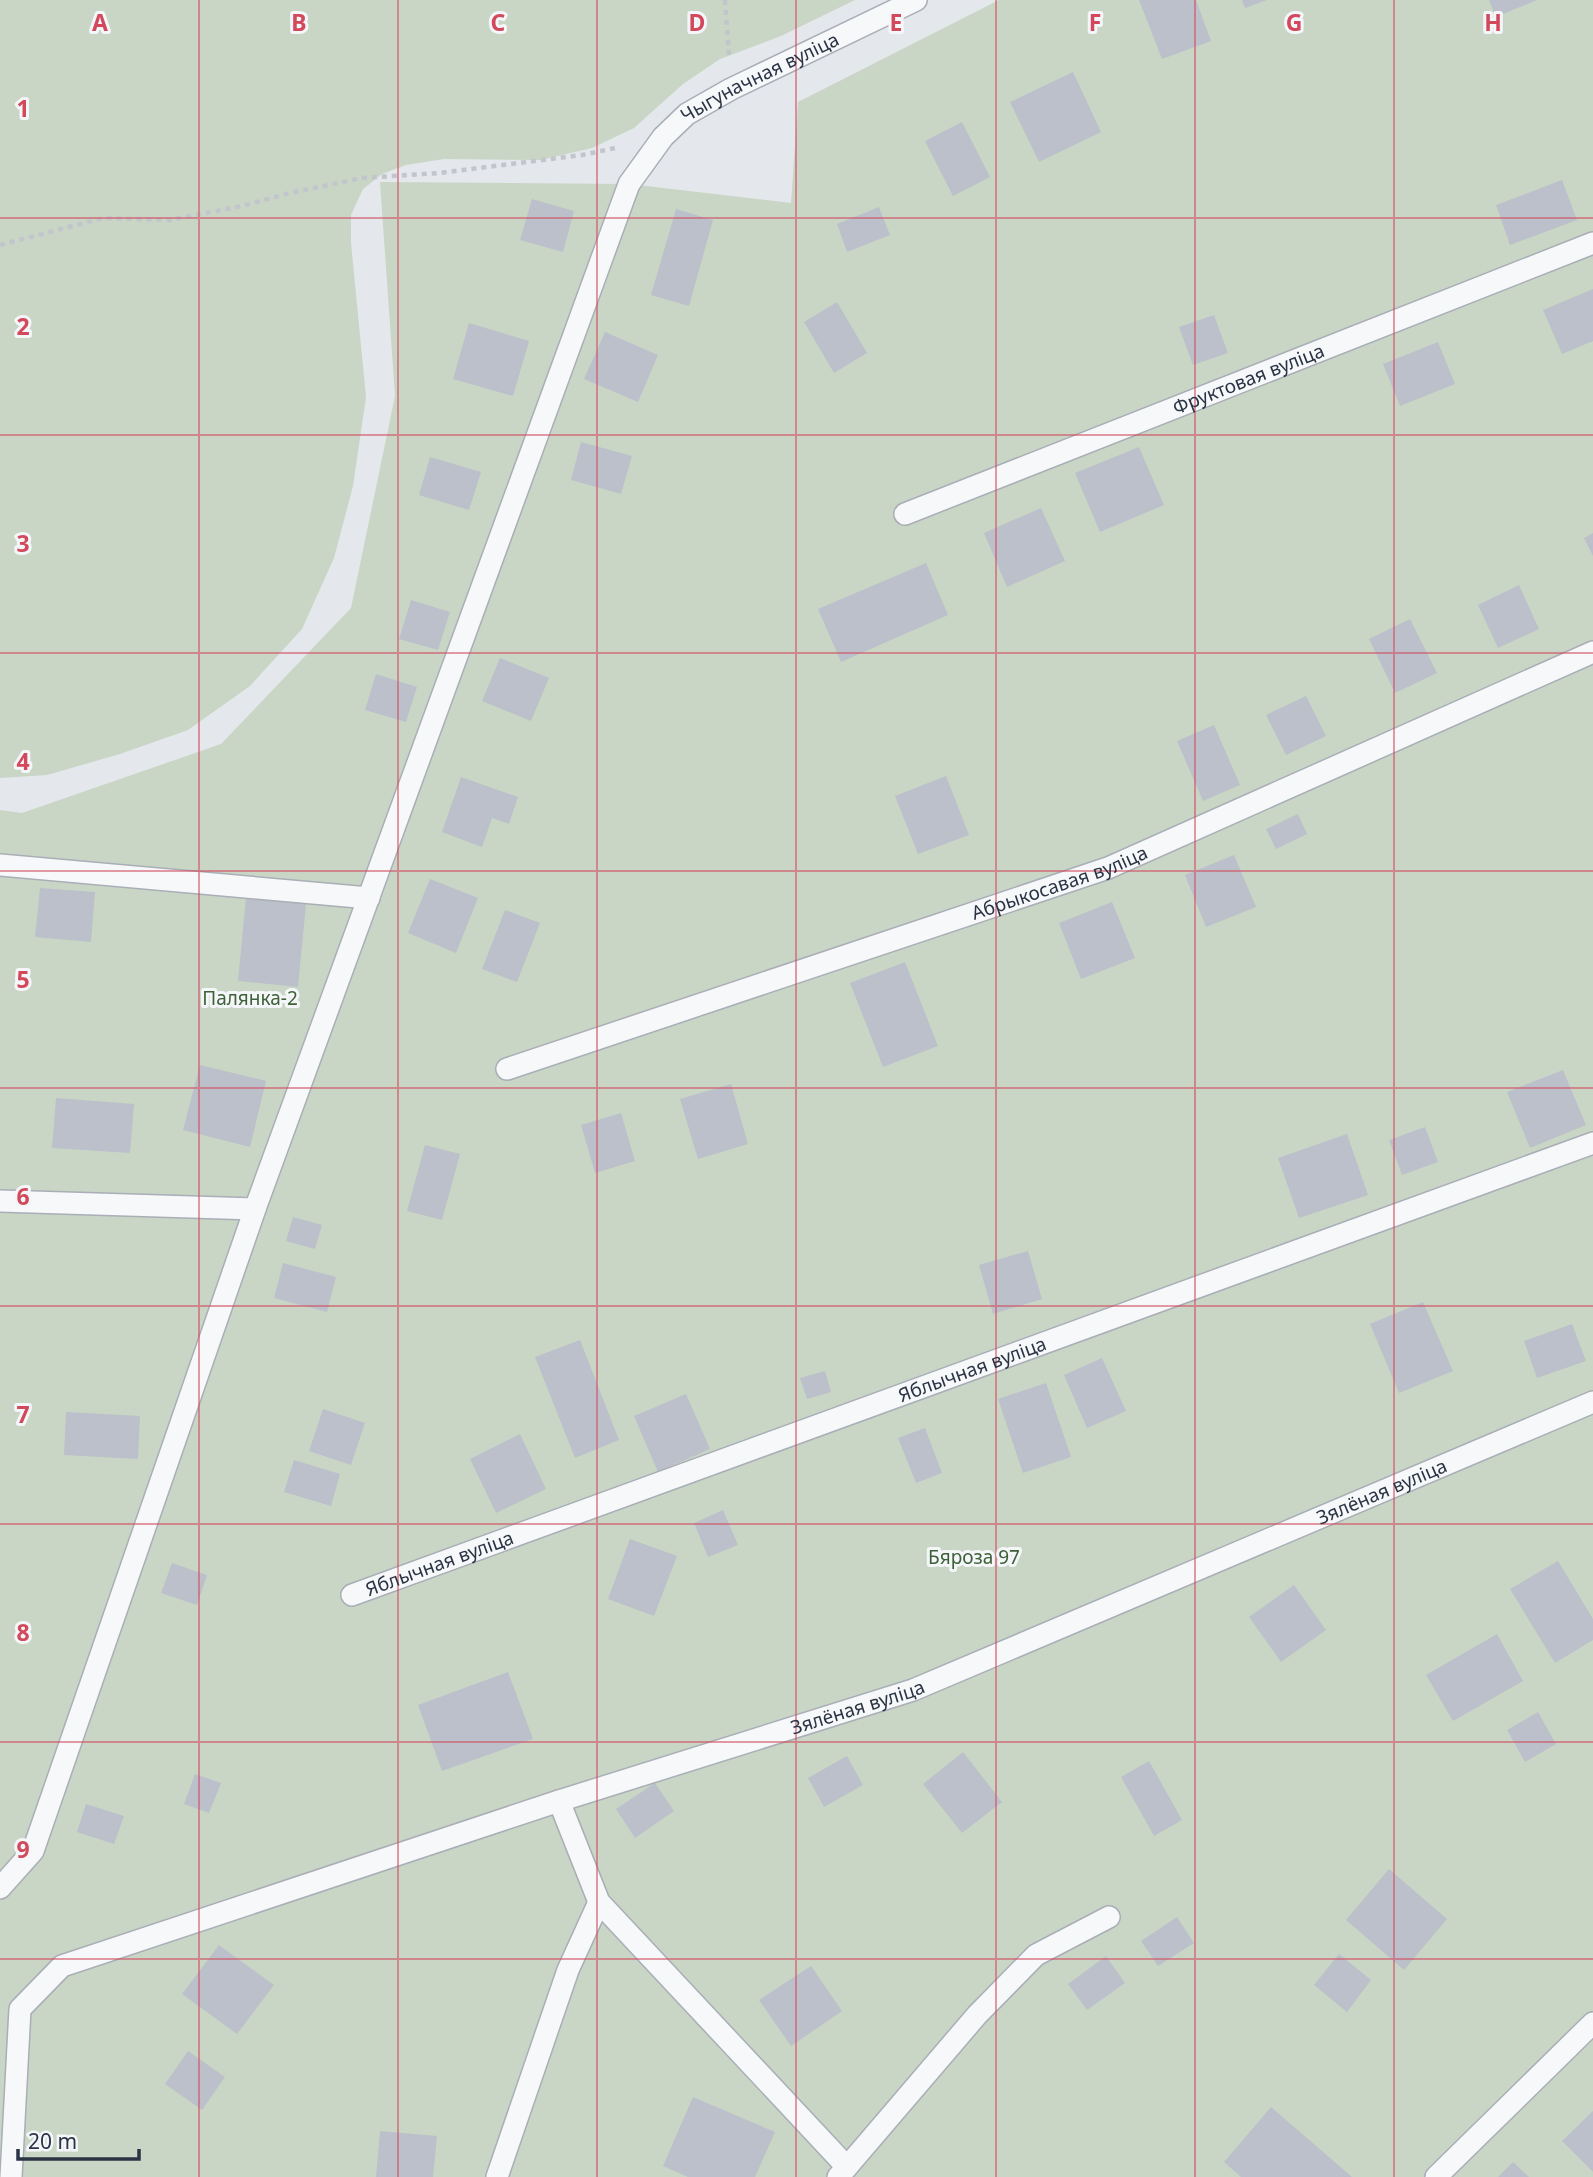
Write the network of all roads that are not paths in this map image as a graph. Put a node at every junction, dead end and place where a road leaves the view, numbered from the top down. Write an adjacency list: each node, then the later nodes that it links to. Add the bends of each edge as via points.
1 (916, 0): 6 (lane, Чыгуначная вуліца, via 687,114 663,137 629,184)
2 (1593, 243): 3 (lane, Фруктовая вуліца)
3 (905, 514)
4 (1593, 652): 7 (lane, Абрыкосавая вуліца, via 1108,868)
5 (0, 865): 6 (lane)
6 (369, 898): 10 (lane, Чыгуначная вуліца)
7 (507, 1069)
8 (1593, 1143): 12 (lane, Яблычная вуліца)
9 (0, 1201): 10 (lane)
10 (255, 1209): 14 (lane, Чыгуначная вуліца, via 33,1851)
11 (1593, 1402): 13 (lane, Зялёная вуліца, via 913,1690)
12 (352, 1595)
13 (559, 1801): 15 (lane); 19 (lane, Зялёная вуліца, via 62,1966 20,2009)
14 (0, 1888)
15 (599, 1902): 18 (lane); 20 (lane, via 568,1970)
16 (1109, 1917): 18 (lane, via 1036,1955 977,2015)
17 (1593, 2023): 21 (lane)
18 (843, 2172)
19 (11, 2177)
20 (497, 2177)
21 (1436, 2177)

